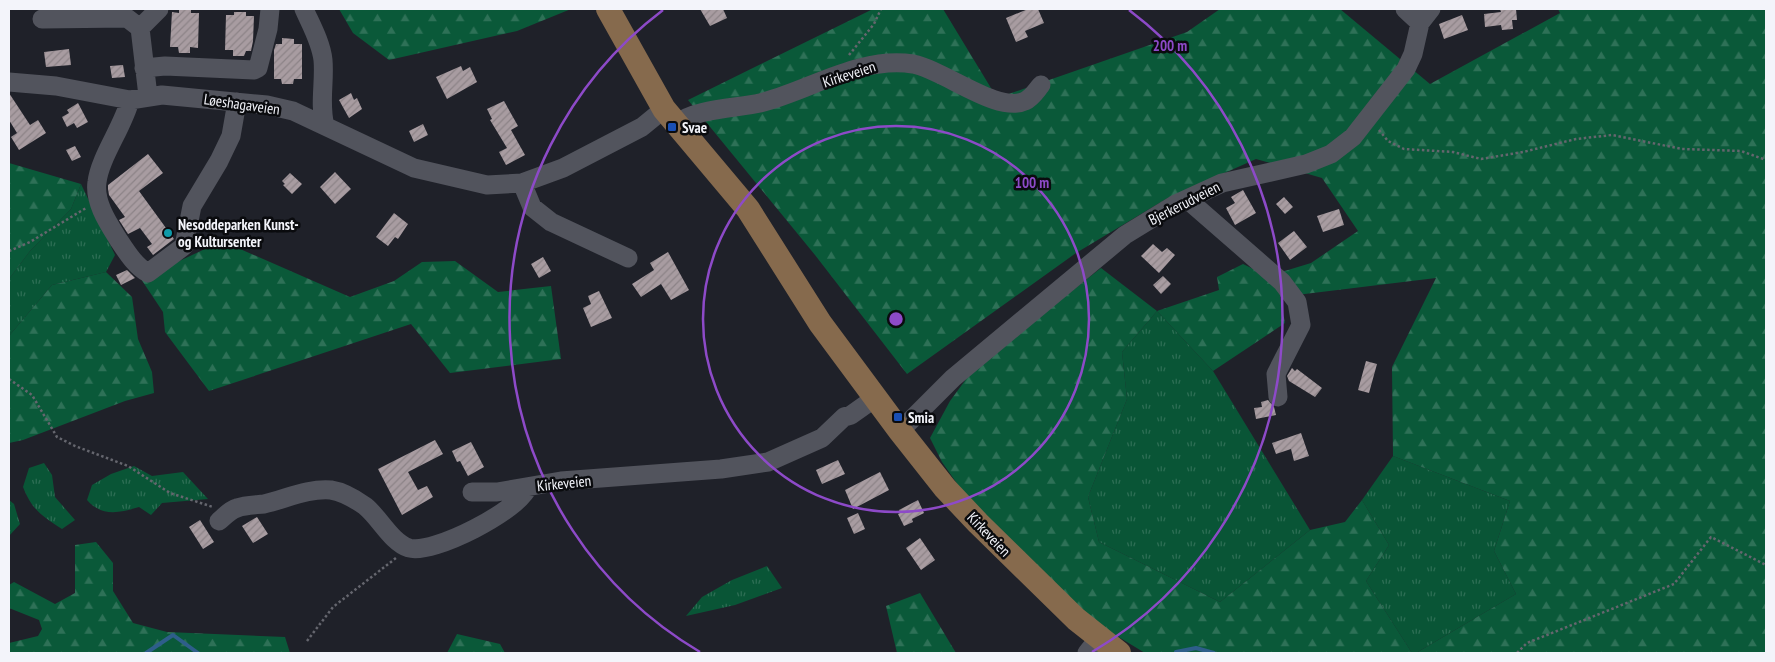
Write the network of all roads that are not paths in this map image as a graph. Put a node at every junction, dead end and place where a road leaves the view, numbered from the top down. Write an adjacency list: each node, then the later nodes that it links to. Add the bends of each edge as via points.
1 (159, 9): 8 (street)
2 (270, 9): 9 (street, via 258,68 254,70)
3 (304, 9): 15 (street, via 321,51)
4 (608, 9): 14 (main road, Kirkeveien)
5 (1405, 9): 6 (street)
6 (1426, 16): 17 (street, Bjerkerudveien, via 1406,69 1353,137 1331,154 1306,164 1222,183)
7 (42, 19): 8 (street, via 127,18)
8 (140, 28): 9 (street)
9 (144, 68): 12 (street)
10 (9, 82): 12 (street, Løeshagaveien)
11 (1041, 85): 14 (street, Kirkeveien, via 1030,98 1012,104 912,64 868,65 762,103 682,119)
12 (139, 98): 13 (street, Løeshagaveien, via 162,95); 13 (street, via 126,116 97,182 106,221 140,268 147,272 152,272 184,246 192,206 231,136)
13 (237, 102): 15 (street, Løeshagaveien, via 276,107)
14 (670, 116): 16 (street, Løeshagaveien, via 563,168); 19 (main road, Kirkeveien, via 748,209 820,323)
15 (325, 126): 16 (street, Løeshagaveien, via 414,168 487,185)
16 (522, 183): 18 (street, via 532,207 551,222)
17 (1188, 200): 20 (street, via 1282,282 1297,302 1301,324 1276,374); 21 (street, Bjerkerudveien, via 1125,235 1096,258 953,378)
18 (628, 258)
19 (875, 398): 21 (main road, Kirkeveien); 22 (street, Kirkeveien, via 844,417 822,438 768,462 721,470 561,481)
20 (1278, 398)
21 (900, 431): 25 (main road, Kirkeveien, via 945,488 1046,591)
22 (528, 487): 23 (street); 24 (street, Kirkeveien, via 519,499 487,521 430,547 409,548 373,513 346,494 331,490 239,507)
23 (472, 492)
24 (219, 521)
25 (1093, 646): 26 (main road, Kirkeveien)
26 (1119, 653)

